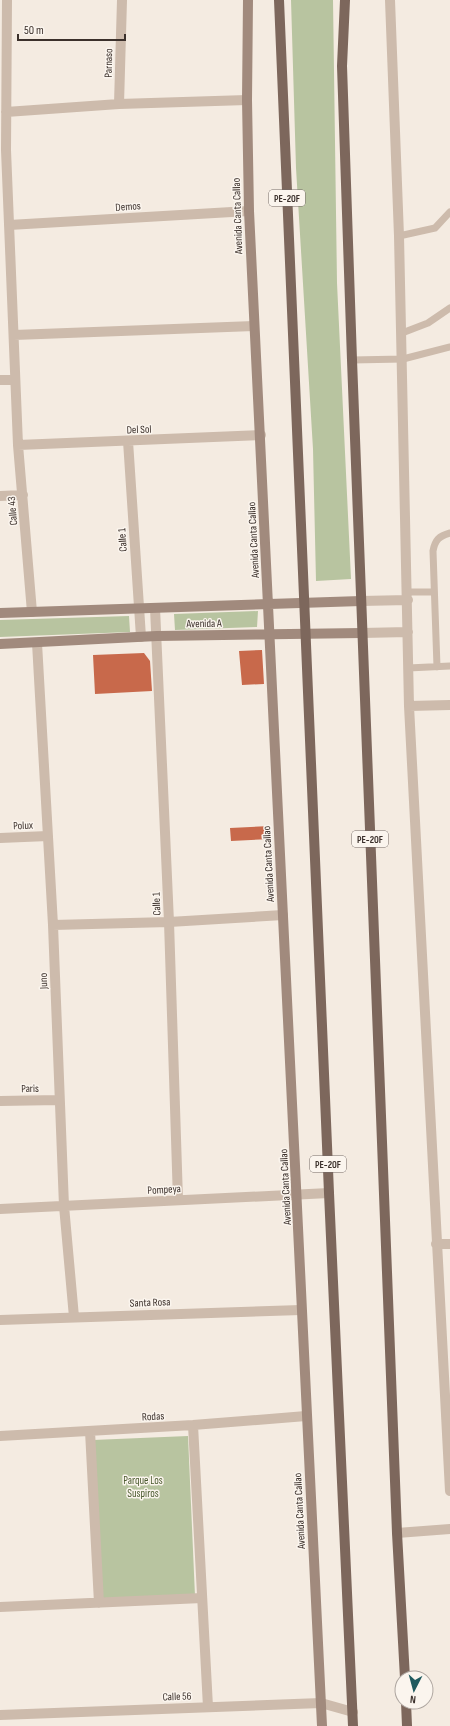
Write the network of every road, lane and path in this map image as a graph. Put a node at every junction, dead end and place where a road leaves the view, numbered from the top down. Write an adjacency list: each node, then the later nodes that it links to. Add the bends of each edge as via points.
1 (7, 0): 9 (street, Calle 43)
2 (122, 0): 8 (street, Parnaso)
3 (248, 0): 7 (street, Avenida Canta Callao)
4 (279, 0): 33 (main road, PE-20F)
5 (345, 0): 21 (main road, PE-20F, via 342,66)
6 (390, 0): 14 (street)
7 (247, 100): 8 (street); 11 (street, Avenida Canta Callao)
8 (119, 104): 9 (street)
9 (6, 112): 10 (street, Calle 43)
10 (3, 150): 13 (street, Calle 43)
11 (248, 211): 13 (street, Demos); 16 (street, Avenida Canta Callao)
12 (450, 212): 14 (lane, via 435,228)
13 (9, 225): 18 (street, Calle 43)
14 (400, 236): 17 (street)
15 (450, 308): 17 (lane, via 428,323)
16 (254, 326): 18 (street); 24 (street, Avenida Canta Callao)
17 (402, 333): 20 (street)
18 (14, 335): 23 (street, Calle 43)
19 (450, 348): 20 (lane)
20 (403, 359): 21 (lane); 31 (street)
21 (352, 360): 32 (main road, PE-20F)
22 (0, 380): 23 (street)
23 (16, 380): 26 (street, Calle 43)
24 (261, 436): 25 (street, Del Sol); 34 (street, Avenida Canta Callao)
25 (128, 441): 26 (street, Del Sol); 35 (street, Calle 1)
26 (18, 445): 27 (street, Calle 43)
27 (23, 495): 28 (street); 37 (street, Calle 43)
28 (0, 496)
29 (450, 533): 30 (lane, via 442,535 434,542)
30 (434, 592): 31 (lane); 48 (lane)
31 (408, 596): 32 (street, Avenida A); 39 (street)
32 (361, 601): 33 (street, Avenida A); 40 (main road, PE-20F)
33 (305, 602): 34 (street, Avenida A); 42 (main road, PE-20F)
34 (268, 605): 36 (street, Avenida A); 41 (street, Avenida Canta Callao)
35 (139, 608): 36 (street, Avenida A); 37 (street, Avenida A); 44 (street, Calle 1)
36 (155, 608): 43 (street, Calle 1)
37 (32, 612): 38 (street, Avenida A)
38 (0, 613)
39 (408, 632): 40 (street, Avenida A); 49 (street)
40 (362, 633): 42 (street, Avenida A); 75 (main road, PE-20F)
41 (270, 634): 42 (street, Avenida A); 43 (street, Avenida A); 54 (street, Avenida Canta Callao)
42 (306, 634): 59 (main road, PE-20F)
43 (157, 636): 44 (street, Avenida A); 55 (street, Calle 1)
44 (141, 637): 45 (street, Avenida A)
45 (37, 643): 46 (street, Avenida A); 52 (street, Juno)
46 (0, 644)
47 (450, 666): 48 (lane)
48 (437, 667): 49 (lane)
49 (408, 668): 51 (street)
50 (450, 705): 51 (street)
51 (409, 706): 64 (street)
52 (48, 836): 53 (street, Polux); 56 (street, Juno)
53 (0, 838)
54 (283, 915): 55 (street); 60 (street, Avenida Canta Callao)
55 (169, 922): 56 (street); 61 (street, Calle 1)
56 (53, 925): 57 (street, Juno)
57 (60, 1100): 58 (street, Paris); 62 (street, Juno)
58 (0, 1101)
59 (329, 1193): 60 (street, Pompeya); 83 (main road, PE-20F)
60 (297, 1196): 61 (street, Pompeya); 66 (street, Avenida Canta Callao)
61 (178, 1200): 62 (street, Pompeya)
62 (64, 1206): 63 (street, Pompeya); 67 (street, Juno)
63 (0, 1208)
64 (436, 1244): 65 (street); 73 (street)
65 (450, 1244)
66 (301, 1310): 67 (street, Santa Rosa); 69 (street, Avenida Canta Callao)
67 (74, 1317): 68 (street, Santa Rosa)
68 (0, 1320)
69 (306, 1416): 70 (street, Rodas); 80 (street, Avenida Canta Callao)
70 (193, 1426): 71 (street, Rodas); 76 (street)
71 (90, 1431): 72 (street, Rodas); 77 (street)
72 (0, 1436)
73 (450, 1491)
74 (450, 1529): 75 (street)
75 (397, 1533): 79 (main road, PE-20F)
76 (202, 1598): 77 (street); 81 (street)
77 (99, 1603): 78 (street)
78 (0, 1607)
79 (405, 1670)
80 (321, 1703): 81 (street, Calle 56); 83 (street, Calle 56); 85 (street, Avenida Canta Callao)
81 (208, 1707): 84 (street, Calle 56)
82 (406, 1710): 87 (main road)
83 (353, 1712): 86 (main road, PE-20F)
84 (0, 1715)
85 (322, 1726)
86 (353, 1726)
87 (407, 1726)

